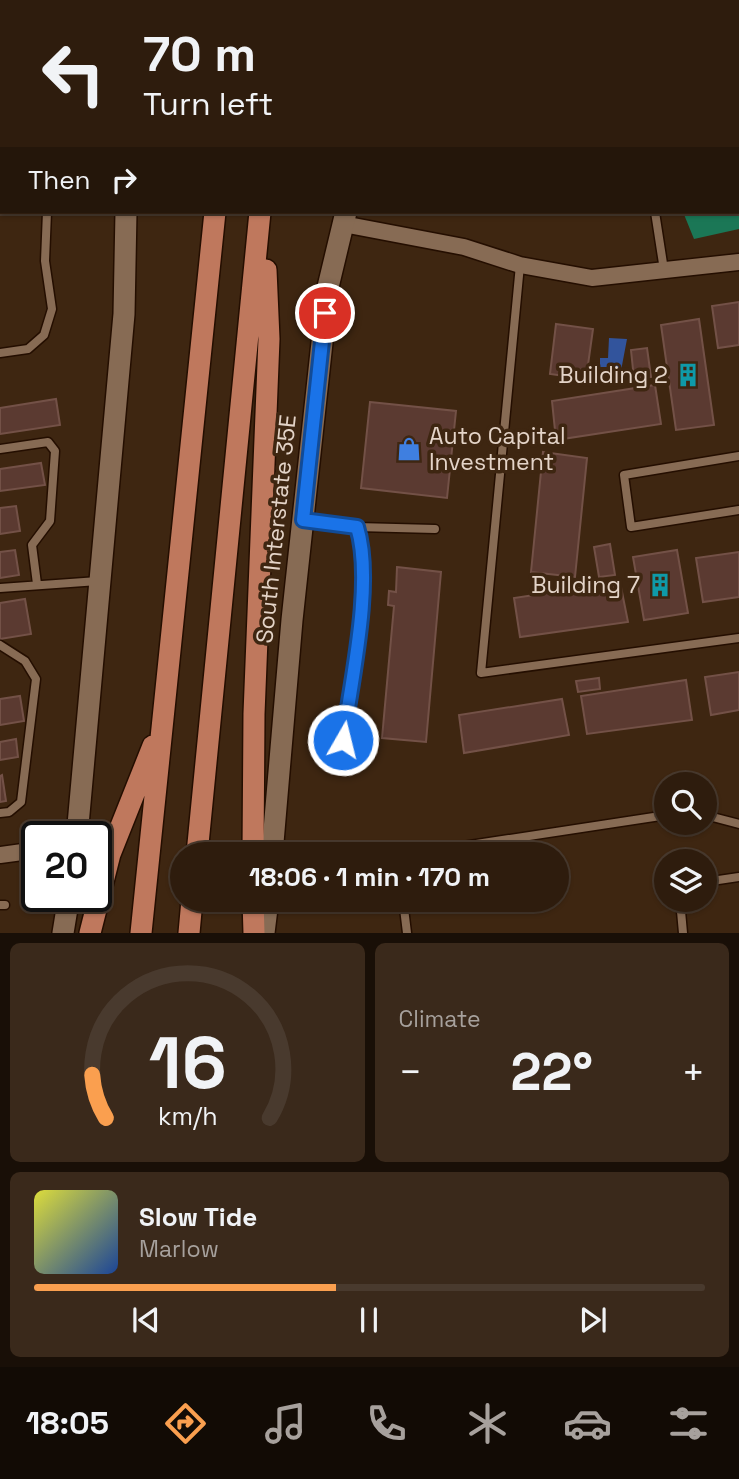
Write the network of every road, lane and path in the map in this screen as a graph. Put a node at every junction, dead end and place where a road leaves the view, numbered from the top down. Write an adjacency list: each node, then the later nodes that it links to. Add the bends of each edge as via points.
1 (47, 214): 11 (lane, via 45,261 52,309 44,335 28,349)
2 (126, 214): 18 (main road, via 124,314)
3 (215, 214): 23 (highway)
4 (262, 214): 30 (highway)
5 (262, 214): 31 (highway, via 268,339)
6 (655, 214): 10 (lane)
7 (344, 218): 9 (street); 15 (main road, South Interstate 35E, via 328,288)
8 (739, 262): 10 (street)
9 (520, 265): 10 (street, via 592,278); 21 (lane, via 481,673)
10 (664, 270)
11 (0, 353)
12 (0, 449): 19 (lane, via 48,442 55,451 50,521 32,545)
13 (739, 456): 14 (lane, via 624,475 631,527)
14 (739, 510)
15 (303, 520): 16 (lane); 32 (main road, South Interstate 35E)
16 (357, 527): 17 (lane); 24 (lane, via 362,543 361,605)
17 (435, 529)
18 (100, 581): 19 (lane); 28 (main road)
19 (37, 584): 20 (lane)
20 (0, 588)
21 (739, 638)
22 (0, 645): 25 (lane, via 25,661 36,679 21,803)
23 (162, 723): 45 (highway, via 110,854); 46 (highway)
24 (343, 740)
25 (0, 813)
26 (654, 817): 33 (lane)
27 (717, 818): 29 (lane)
28 (78, 821)
29 (739, 824)
30 (198, 842)
31 (253, 842)
32 (273, 842)
33 (490, 842)
34 (21, 852): 35 (street)
35 (0, 855)
36 (739, 877): 37 (lane)
37 (717, 881)
38 (66, 912): 44 (main road)
39 (191, 912): 47 (highway)
40 (253, 912): 48 (highway)
41 (267, 912): 49 (main road)
42 (404, 912): 50 (lane)
43 (681, 912): 51 (lane)
44 (63, 933)
45 (90, 933)
46 (141, 933)
47 (189, 933)
48 (254, 933)
49 (264, 933)
50 (407, 933)
51 (683, 933)

